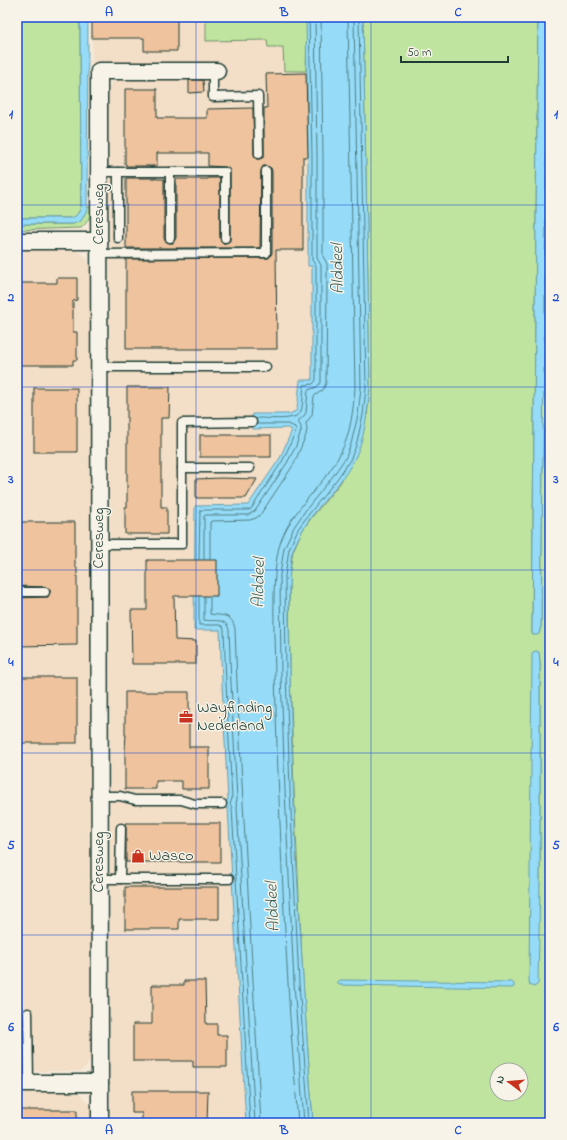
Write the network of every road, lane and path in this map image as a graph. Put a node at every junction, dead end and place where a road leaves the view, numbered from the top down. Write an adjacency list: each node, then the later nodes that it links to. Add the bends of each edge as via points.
1 (215, 71): 2 (lane, via 213,97 258,96); 4 (street, Ceresweg, via 99,71)
2 (259, 154)
3 (266, 171): 11 (lane, via 266,253)
4 (99, 172): 5 (lane); 11 (street, Ceresweg)
5 (118, 172): 6 (lane); 7 (lane)
6 (170, 172): 8 (lane); 9 (lane, via 225,172)
7 (118, 238)
8 (170, 238)
9 (225, 238)
10 (17, 241): 11 (street)
11 (99, 247): 12 (street, Ceresweg)
12 (99, 367): 13 (lane); 17 (street, Ceresweg)
13 (266, 367)
14 (252, 422): 15 (lane, via 182,423)
15 (182, 468): 16 (lane); 17 (lane, via 182,544)
16 (250, 468)
17 (99, 544): 20 (street, Ceresweg)
18 (17, 592): 19 (lane)
19 (45, 592)
20 (100, 796): 21 (lane); 23 (street, Ceresweg)
21 (222, 804)
22 (121, 828): 24 (lane)
23 (99, 879): 24 (lane); 28 (street, Ceresweg)
24 (120, 879): 25 (lane)
25 (228, 879)
26 (28, 1013): 27 (lane)
27 (23, 1083): 28 (street)
28 (100, 1083): 29 (street, Ceresweg)
29 (100, 1123)

